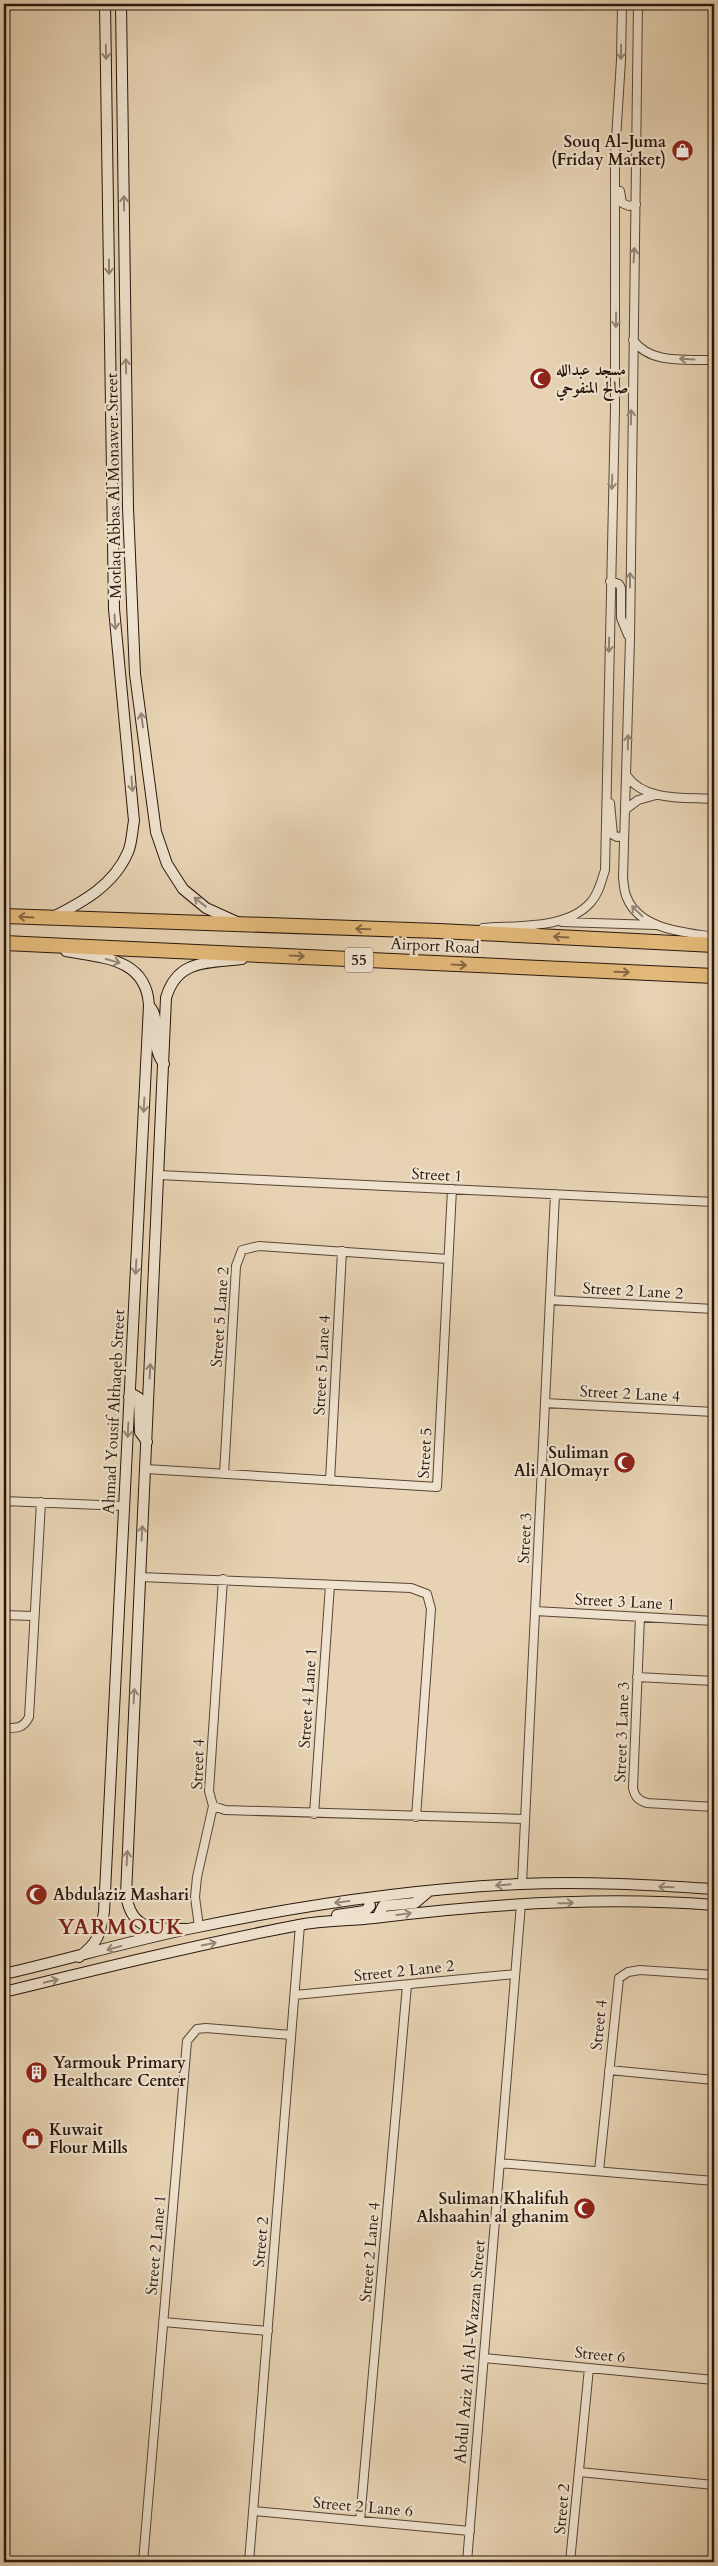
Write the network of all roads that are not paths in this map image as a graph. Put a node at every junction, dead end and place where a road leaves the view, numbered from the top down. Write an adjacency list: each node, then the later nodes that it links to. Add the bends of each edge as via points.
1 (104, 4): 11 (street, Motlaq Abbas Al Monawer Street, one-way to 11, via 114,609)
2 (121, 4): 12 (street, Motlaq Abbas Al Monawer Street, one-way to 2, via 132,627)
3 (622, 4): 5 (street, one-way to 5)
4 (638, 4): 6 (street)
5 (615, 154): 6 (street, via 620,172 620,200 625,205); 9 (street, one-way to 9, via 615,400)
6 (636, 204): 7 (street, one-way to 6)
7 (633, 339): 8 (street, one-way to 7, via 659,358 642,350); 10 (street, one-way to 7)
8 (714, 360)
9 (610, 581): 10 (street, via 621,588 621,618); 14 (street, one-way to 14)
10 (630, 640): 13 (street, one-way to 10)
11 (126, 737): 12 (street, via 133,744 140,744); 20 (street, Motlaq Abbas Al Monawer Street, one-way to 20, via 134,821 128,852 110,880 84,902)
12 (145, 739): 22 (street, Motlaq Abbas Al Monawer Street, one-way to 12, via 206,908 183,889 167,864 156,832)
13 (627, 776): 15 (street, via 638,788); 17 (street)
14 (607, 789): 18 (street, via 613,834); 21 (street, via 605,870 599,890 583,910 569,918)
15 (656, 795): 16 (street); 17 (street, via 638,800)
16 (714, 799)
17 (626, 809): 18 (street)
18 (623, 836): 23 (street, one-way to 18, via 634,910 626,897)
19 (4, 916): 20 (highway, Airport Road / 55, one-way to 19)
20 (50, 918): 22 (highway, Airport Road / 55)
21 (550, 922): 23 (street); 24 (street)
22 (243, 924): 24 (highway, Airport Road / 55, one-way to 22)
23 (655, 925): 25 (street)
24 (438, 931): 28 (highway, Airport Road / 55, one-way to 24)
25 (714, 937)
26 (4, 943): 27 (highway, Airport Road / 55)
27 (31, 944): 29 (highway, Airport Road / 55); 31 (street, Ahmad Yousif Althaqeb Street, one-way to 31, via 126,965 142,980)
28 (714, 945)
29 (271, 955): 30 (highway, Airport Road / 55, one-way to 30); 32 (street, Ahmad Yousif Althaqeb Street, via 191,966 175,978 166,998)
30 (714, 976)
31 (149, 1006): 32 (street, via 155,1014 155,1048); 41 (street, Ahmad Yousif Althaqeb Street, one-way to 41)
32 (164, 1064): 33 (street, Ahmad Yousif Althaqeb Street)
33 (159, 1175): 34 (street, Street 1); 44 (street, Ahmad Yousif Althaqeb Street, one-way to 33)
34 (452, 1189): 35 (street, Street 1); 38 (street, Street 5)
35 (555, 1194): 36 (street, Street 1); 39 (street, Street 3)
36 (714, 1202)
37 (342, 1250): 38 (street, Street 5 Lane 2); 46 (street, Street 5 Lane 2, via 259,1246 242,1250 236,1266); 47 (street, Street 5 Lane 4)
38 (448, 1259): 47 (street, Street 5, via 437,1488)
39 (550, 1300): 40 (street, Street 2 Lane 2); 42 (street, Street 3)
40 (714, 1309)
41 (129, 1397): 44 (street, via 134,1395 141,1403 140,1432); 50 (street, Ahmad Yousif Althaqeb Street, one-way to 50)
42 (545, 1403): 43 (street, Street 2 Lane 4); 54 (street, Street 3)
43 (714, 1412)
44 (147, 1442): 45 (street, Ahmad Yousif Althaqeb Street)
45 (146, 1469): 46 (street, Street 5); 51 (street, Ahmad Yousif Althaqeb Street, one-way to 45)
46 (224, 1474): 47 (street, Street 5)
47 (330, 1481)
48 (4, 1501): 49 (street)
49 (40, 1502): 50 (street); 56 (street)
50 (124, 1506): 67 (street, Ahmad Yousif Althaqeb Street)
51 (140, 1576): 52 (street); 68 (street, Ahmad Yousif Althaqeb Street, one-way to 51)
52 (223, 1579): 53 (street); 62 (street, Street 4, via 209,1792)
53 (330, 1585): 64 (street, Street 4 Lane 1); 65 (street, via 411,1588 427,1594 431,1609)
54 (535, 1611): 57 (street, Street 3 Lane 1); 66 (street, Street 3)
55 (4, 1615): 56 (street)
56 (33, 1616): 61 (street, via 29,1717 20,1728)
57 (640, 1617): 58 (street, Street 3 Lane 1); 59 (street, Street 3 Lane 3)
58 (714, 1621)
59 (638, 1677): 60 (street); 63 (street, Street 3 Lane 3, via 634,1795 647,1804)
60 (714, 1681)
61 (4, 1728)
62 (214, 1806): 64 (street, Street 4, via 225,1810); 82 (street, via 195,1897)
63 (714, 1807)
64 (314, 1814): 65 (street, Street 4)
65 (416, 1817): 66 (street, Street 4)
66 (524, 1819): 69 (street, Street 3)
67 (108, 1842): 68 (street, via 111,1847 111,1880 120,1887); 84 (street, Ahmad Yousif Althaqeb Street, via 101,1931 94,1946)
68 (125, 1883): 83 (street, Ahmad Yousif Althaqeb Street, via 127,1906 133,1918 147,1927)
69 (522, 1884): 70 (street, one-way to 69); 72 (street, one-way to 72)
70 (690, 1888): 71 (street); 75 (street, via 688,1896 642,1898)
71 (714, 1890)
72 (429, 1891): 74 (street); 79 (street, via 415,1903 383,1906 379,1914)
73 (714, 1894): 77 (street, via 700,1894)
74 (368, 1899): 80 (street, via 370,1906 365,1911 331,1916); 82 (street, one-way to 82)
75 (632, 1903): 76 (street, one-way to 75); 77 (street)
76 (521, 1904): 79 (street, one-way to 76); 86 (street, Abdul Aziz Ali Al-Wazzan Street)
77 (698, 1904): 78 (street)
78 (714, 1905)
79 (381, 1917): 80 (street)
80 (320, 1923): 81 (street)
81 (300, 1925): 89 (street, one-way to 81, via 156,1955); 90 (street, Street 2)
82 (199, 1927): 83 (street)
83 (187, 1929): 84 (street, one-way to 84)
84 (79, 1957): 85 (street)
85 (4, 1974)
86 (515, 1974): 88 (street, Street 2 Lane 2); 94 (street, Abdul Aziz Ali Al-Wazzan Street)
87 (714, 1975): 92 (street, Street 4, via 640,1970 628,1972 620,1978)
88 (407, 1985): 90 (street, Street 2 Lane 2); 105 (street, Street 2 Lane 4)
89 (4, 1992)
90 (295, 1995): 91 (street, Street 2)
91 (292, 2035): 97 (street, Street 2 Lane 1, via 206,2028 196,2030 187,2042); 98 (street, Street 2)
92 (609, 2070): 93 (street); 95 (street, Street 4)
93 (714, 2080)
94 (500, 2163): 95 (street); 99 (street, Abdul Aziz Ali Al-Wazzan Street)
95 (599, 2171): 96 (street)
96 (714, 2181)
97 (164, 2322): 98 (street); 107 (street, Street 2 Lane 1)
98 (268, 2331): 104 (street, Street 2)
99 (484, 2358): 100 (street, Street 6); 106 (street, Abdul Aziz Ali Al-Wazzan Street)
100 (589, 2368): 101 (street, Street 6); 102 (street, Street 2)
101 (714, 2380)
102 (579, 2472): 103 (street); 110 (street, Street 2)
103 (714, 2484)
104 (253, 2511): 105 (street, Street 2 Lane 6); 108 (street, Street 2)
105 (360, 2521): 106 (street, Street 2 Lane 6)
106 (470, 2531): 109 (street, Abdul Aziz Ali Al-Wazzan Street)
107 (143, 2562)
108 (249, 2562)
109 (467, 2562)
110 (570, 2562)

